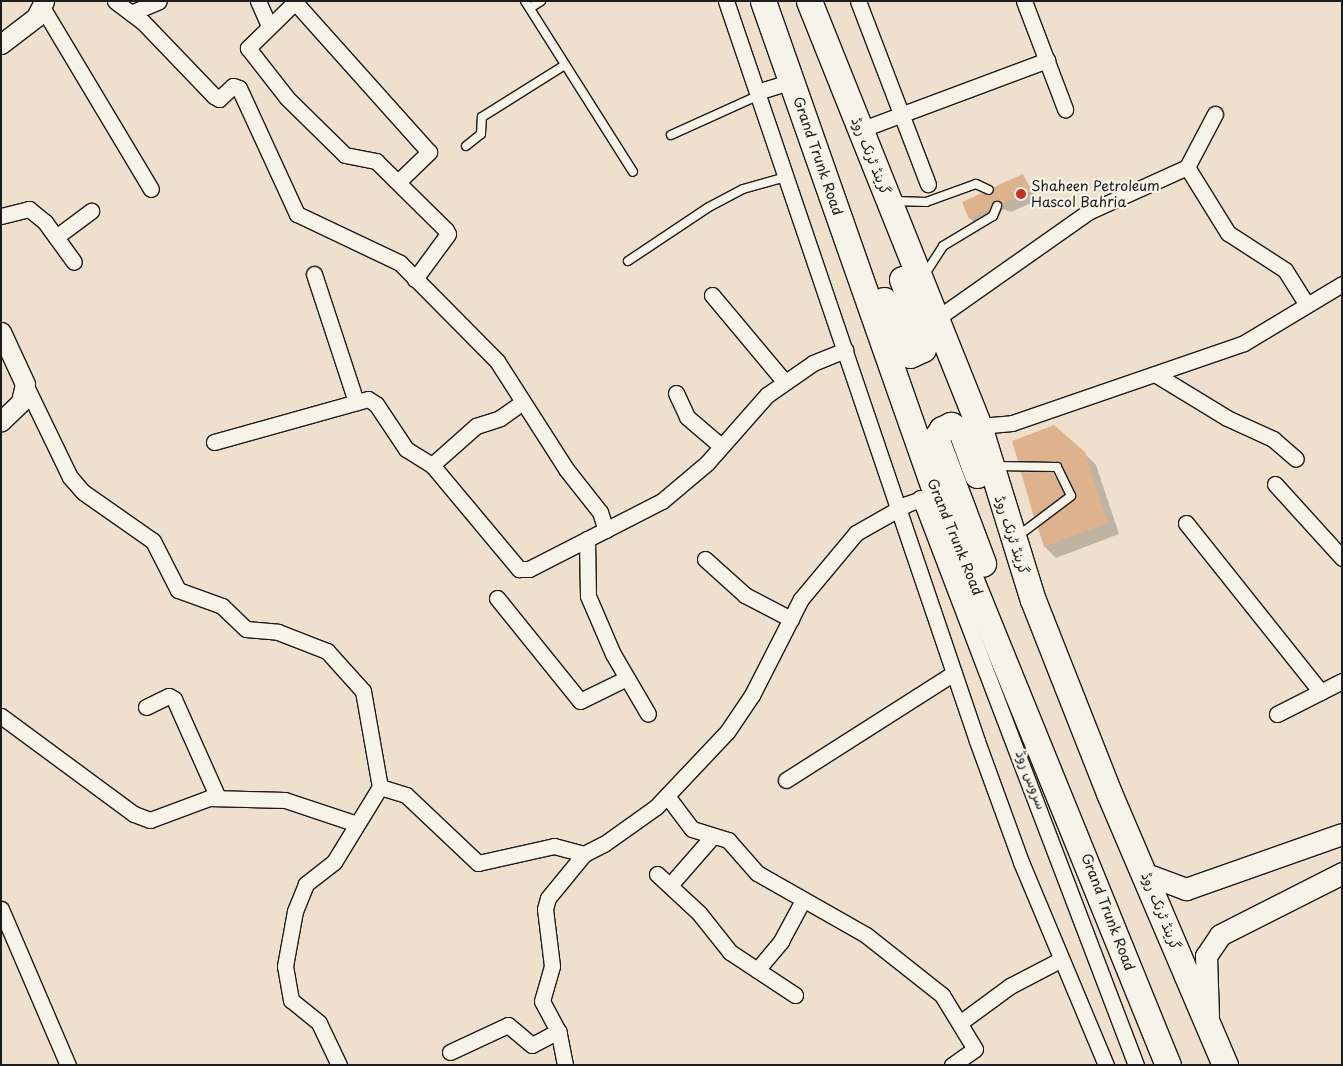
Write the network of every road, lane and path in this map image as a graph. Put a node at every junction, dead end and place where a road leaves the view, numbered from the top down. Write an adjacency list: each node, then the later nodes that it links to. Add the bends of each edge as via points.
1 (115, 1): 12 (street)
2 (159, 1): 12 (street)
3 (258, 1): 13 (street)
4 (541, 1): 11 (lane)
5 (726, 1): 18 (street)
6 (763, 1): 17 (highway, Grand Trunk Road)
7 (809, 1): 22 (highway, گرینڈ ٹرنک روڈ)
8 (858, 1): 21 (street)
9 (1024, 1): 15 (street)
10 (43, 4): 14 (street, via 36,17); 31 (street)
11 (527, 5): 16 (lane)
12 (131, 13): 41 (street, via 214,96 219,99 233,86 239,88 297,214 400,263)
13 (269, 26): 29 (street, via 248,48 287,98 346,155 371,157); 29 (street, via 295,2 301,6 428,152)
14 (1, 44)
15 (1046, 60): 19 (street); 21 (street)
16 (565, 65): 25 (lane, via 482,117 482,134); 27 (lane)
17 (792, 81): 18 (street); 24 (highway, Grand Trunk Road)
18 (761, 93): 23 (lane); 28 (street)
19 (1065, 109)
20 (1215, 114): 26 (street)
21 (902, 115): 22 (street); 30 (street)
22 (862, 134): 24 (highway, via 870,192 925,341 916,354 903,349 847,202); 33 (highway, گرینڈ ٹرنک روڈ)
23 (671, 135)
24 (815, 144): 63 (highway, Grand Trunk Road)
25 (466, 146)
26 (1187, 167): 45 (street, via 1228,233 1285,270); 46 (street, via 1088,212)
27 (634, 172)
28 (788, 177): 38 (lane, via 743,189 709,206); 48 (street)
29 (399, 181): 41 (street, via 448,234)
30 (928, 184)
31 (151, 189)
32 (989, 190): 33 (lane, via 976,184 926,202 904,205)
33 (887, 197): 42 (highway, گرینڈ ٹرنک روڈ)
34 (997, 206): 42 (lane, via 993,216 943,246)
35 (91, 211): 37 (street)
36 (1, 216): 37 (street, via 29,208)
37 (56, 237): 39 (street)
38 (628, 261)
39 (74, 262)
40 (314, 274): 53 (street)
41 (415, 279): 54 (street, via 497,361)
42 (922, 283): 46 (highway, گرینڈ ٹرنک روڈ)
43 (1342, 284): 45 (street)
44 (712, 295): 50 (street)
45 (1306, 305): 49 (street, via 1244,343)
46 (936, 319): 56 (highway, گرینڈ ٹرنک روڈ)
47 (1, 332): 51 (street)
48 (845, 350): 50 (street); 64 (street)
49 (1155, 374): 56 (street, via 1012,423); 59 (street, via 1226,418 1273,439)
50 (784, 381): 58 (street)
51 (25, 384): 55 (street, via 21,402); 84 (street, via 70,477 83,492 153,541 178,590 222,606 246,630 278,632 327,651 344,666 363,691)
52 (676, 393): 58 (street, via 687,417)
53 (356, 402): 57 (street); 60 (street, via 368,399 376,404 406,449)
54 (523, 402): 60 (street, via 500,418 476,426); 66 (street, via 566,469 592,500)
55 (1, 421)
56 (979, 426): 61 (highway, گرینڈ ٹرنک روڈ)
57 (214, 442)
58 (721, 446): 66 (street, via 684,486)
59 (1296, 459)
60 (432, 465): 68 (street, via 519,569 547,562)
61 (989, 466): 67 (highway, گرینڈ ٹرنک روڈ); 67 (lane, via 1057,467 1071,496)
62 (1276, 484): 69 (street)
63 (928, 496): 64 (street); 74 (highway, Grand Trunk Road); 109 (street, سروس روڈ)
64 (899, 508): 73 (street, via 856,532 801,599); 75 (street)
65 (1186, 523): 78 (street)
66 (606, 530): 68 (street)
67 (1015, 538): 72 (highway, گرینڈ ٹرنک روڈ)
68 (587, 539): 76 (street, via 588,596)
69 (1342, 558)
70 (705, 559): 73 (street, via 745,595)
71 (497, 598): 76 (street, via 580,701)
72 (1033, 600): 74 (highway, via 1005,550 961,431 951,425 942,429 936,438 984,565); 93 (highway, گرینڈ ٹرنک روڈ, via 1108,793)
73 (791, 619): 85 (street, via 727,732)
74 (990, 623): 110 (highway, Grand Trunk Road)
75 (954, 673): 83 (street); 97 (street)
76 (627, 678): 80 (street)
77 (1342, 681): 78 (street)
78 (1321, 692): 81 (street)
79 (146, 707): 86 (street, via 168,696 174,699)
80 (648, 714)
81 (1277, 714)
82 (1, 716): 86 (street, via 134,814 150,820)
83 (786, 780)
84 (380, 787): 87 (street); 90 (street, via 406,794 478,863 554,846)
85 (667, 796): 89 (street, via 692,829); 90 (street, via 604,844)
86 (218, 798): 87 (street, via 285,800)
87 (354, 823): 105 (street, via 334,862 306,884 295,911 285,966 292,1000 319,1023)
88 (1342, 834): 93 (main road, via 1186,889)
89 (712, 837): 94 (street); 95 (street, via 728,840 757,873)
90 (584, 854): 101 (street, via 548,898 545,909 552,966 542,1001)
91 (1342, 873): 102 (main road, via 1220,935 1212,944 1204,969)
92 (657, 874): 94 (street)
93 (1146, 874): 102 (highway, گرینڈ ٹرنک روڈ)
94 (671, 884): 98 (street, via 730,952)
95 (802, 902): 98 (street, via 781,940); 100 (street, via 866,935 915,971 951,1004)
96 (1, 909): 104 (street)
97 (1060, 960): 100 (street, via 1010,986); 108 (street)
98 (757, 970): 99 (street)
99 (795, 996)
100 (962, 1022): 107 (street, via 975,1048)
101 (558, 1031): 103 (street, via 532,1045 508,1025); 106 (street)
102 (1210, 1033): 111 (highway, گرینڈ ٹرنک روڈ)
103 (450, 1052)
104 (68, 1065)
105 (339, 1065)
106 (565, 1065)
107 (952, 1065)
108 (1106, 1065)
109 (1136, 1065)
110 (1168, 1065)
111 (1225, 1065)

